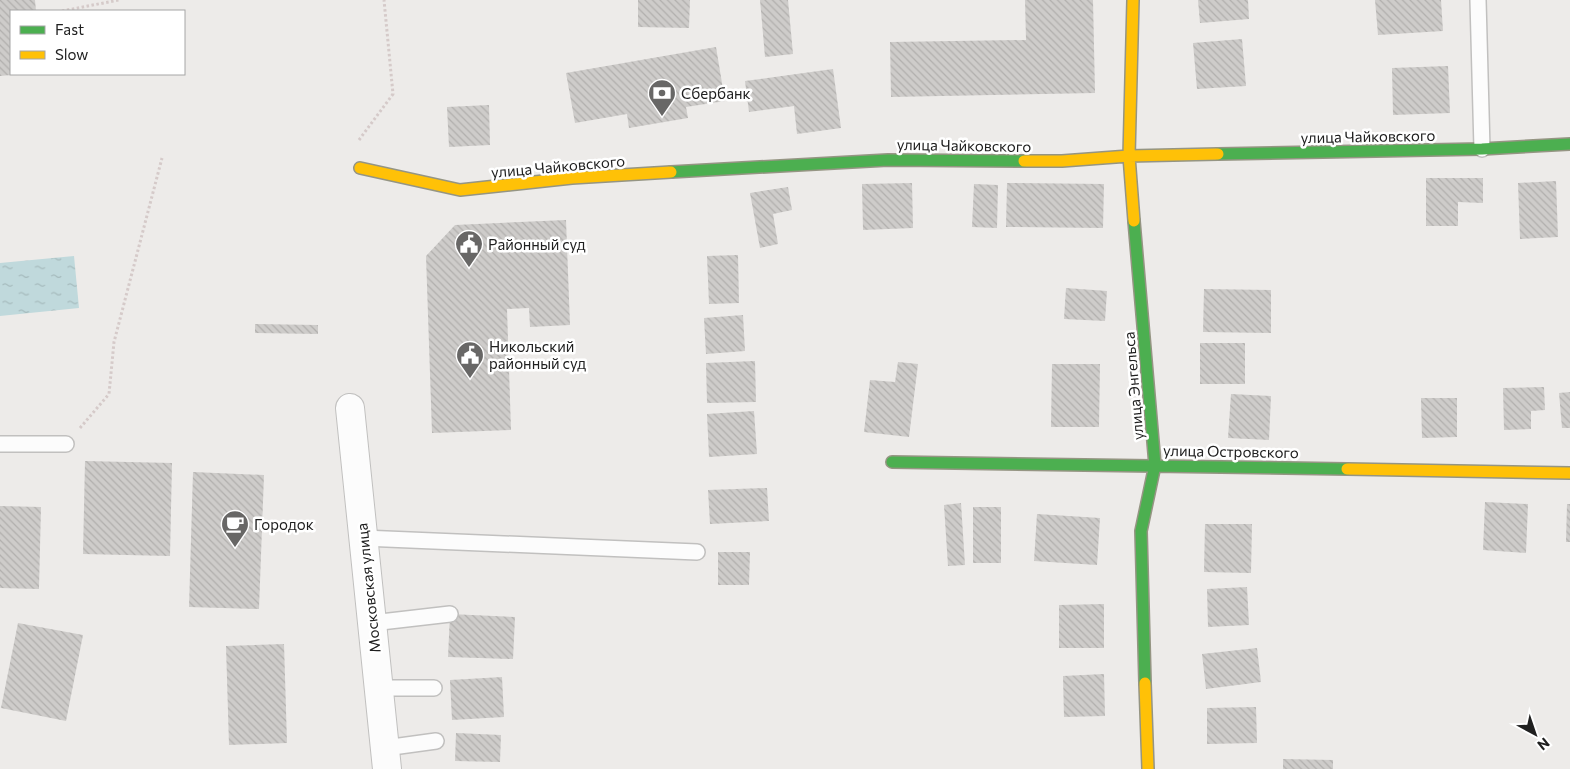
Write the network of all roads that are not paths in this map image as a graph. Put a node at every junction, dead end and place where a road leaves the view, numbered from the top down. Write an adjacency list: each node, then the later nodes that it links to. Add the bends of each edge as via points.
1 (1133, 0): 5 (street, улица Энгельса)
2 (1478, 0): 4 (lane)
3 (1570, 144): 4 (street, улица Чайковского)
4 (1482, 149): 5 (street, улица Чайковского)
5 (1130, 156): 6 (street, улица Чайковского, via 1062,161 888,160 572,178 460,190); 11 (street, улица Энгельса)
6 (360, 168)
7 (350, 408): 13 (street, Московская улица)
8 (0, 444): 9 (lane)
9 (66, 444)
10 (892, 462): 11 (street, улица Островского)
11 (1154, 465): 12 (street, улица Островского); 21 (street, улица Энгельса, via 1141,531)
12 (1570, 473)
13 (363, 538): 14 (lane); 16 (street, Московская улица)
14 (698, 552)
15 (450, 614): 16 (lane)
16 (372, 623): 17 (street, Московская улица)
17 (379, 688): 18 (lane); 20 (street, Московская улица)
18 (434, 688)
19 (436, 740): 20 (lane)
20 (386, 758)
21 (1148, 769)

